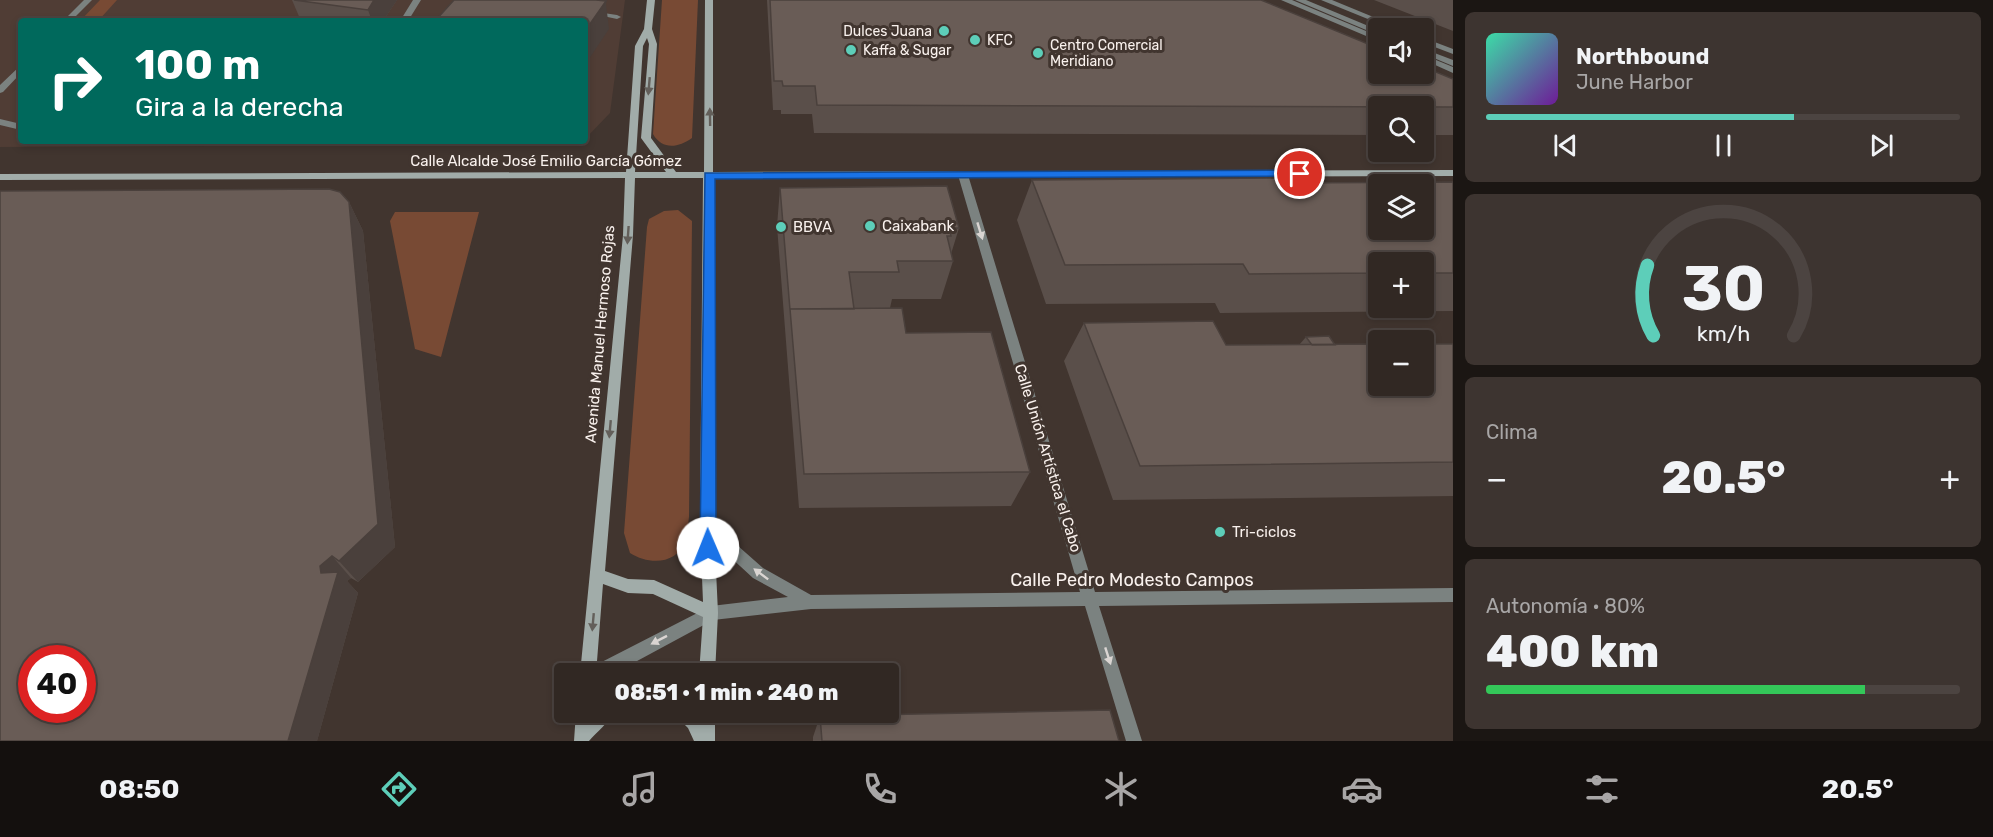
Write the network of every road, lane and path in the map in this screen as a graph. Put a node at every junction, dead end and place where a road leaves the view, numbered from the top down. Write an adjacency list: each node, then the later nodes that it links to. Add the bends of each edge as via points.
1 (88, 0): 10 (street)
2 (417, 0): 11 (street)
3 (651, 0): 13 (street, Avenida Manuel Hermoso Rojas)
4 (709, 0): 30 (street, one-way to 4)
5 (1286, 0): 15 (street)
6 (1299, 0): 14 (street)
7 (1325, 0): 12 (street)
8 (582, 12): 9 (street)
9 (617, 17)
10 (70, 18)
11 (406, 18)
12 (1371, 18)
13 (648, 29): 28 (street, one-way to 28, via 653,44 646,138); 29 (street, Avenida Manuel Hermoso Rojas, via 639,46)
14 (1368, 29)
15 (1368, 35)
16 (1434, 44): 17 (street)
17 (1453, 52)
18 (1434, 55): 20 (street)
19 (1434, 61): 21 (street)
20 (1453, 63)
21 (1453, 70)
22 (18, 71): 23 (street)
23 (0, 90)
24 (0, 122): 25 (street)
25 (18, 126)
26 (1453, 173): 27 (street, Calle Alcalde José Emilio García Gómez)
27 (963, 174): 30 (street, Calle Alcalde José Emilio García Gómez); 35 (street, Calle Unión Artística el Cabo, one-way to 35)
28 (673, 175): 29 (street, Calle Alcalde José Emilio García Gómez); 30 (street, Calle Alcalde José Emilio García Gómez)
29 (630, 176): 31 (street, Calle Alcalde José Emilio García Gómez); 33 (street, Avenida Manuel Hermoso Rojas, one-way to 33)
30 (709, 176): 32 (street)
31 (0, 177)
32 (707, 527): 36 (street, Calle Pedro Modesto Campos, one-way to 32, via 758,573); 37 (street)
33 (597, 575): 37 (street, via 628,586 654,587); 38 (street, Avenida Manuel Hermoso Rojas, one-way to 38)
34 (1453, 595): 35 (street, Calle Pedro Modesto Campos)
35 (1091, 600): 36 (street, Calle Pedro Modesto Campos); 48 (street, Calle Unión Artística el Cabo, one-way to 48)
36 (811, 602): 37 (street, Calle Pedro Modesto Campos)
37 (711, 613): 39 (street, Calle Pedro Modesto Campos, one-way to 39); 40 (street)
38 (589, 663)
39 (617, 663)
40 (708, 663)
41 (583, 723): 45 (street)
42 (594, 723): 45 (street)
43 (694, 723): 46 (street)
44 (707, 723): 47 (street)
45 (581, 740)
46 (702, 741)
47 (706, 741)
48 (1134, 741)

